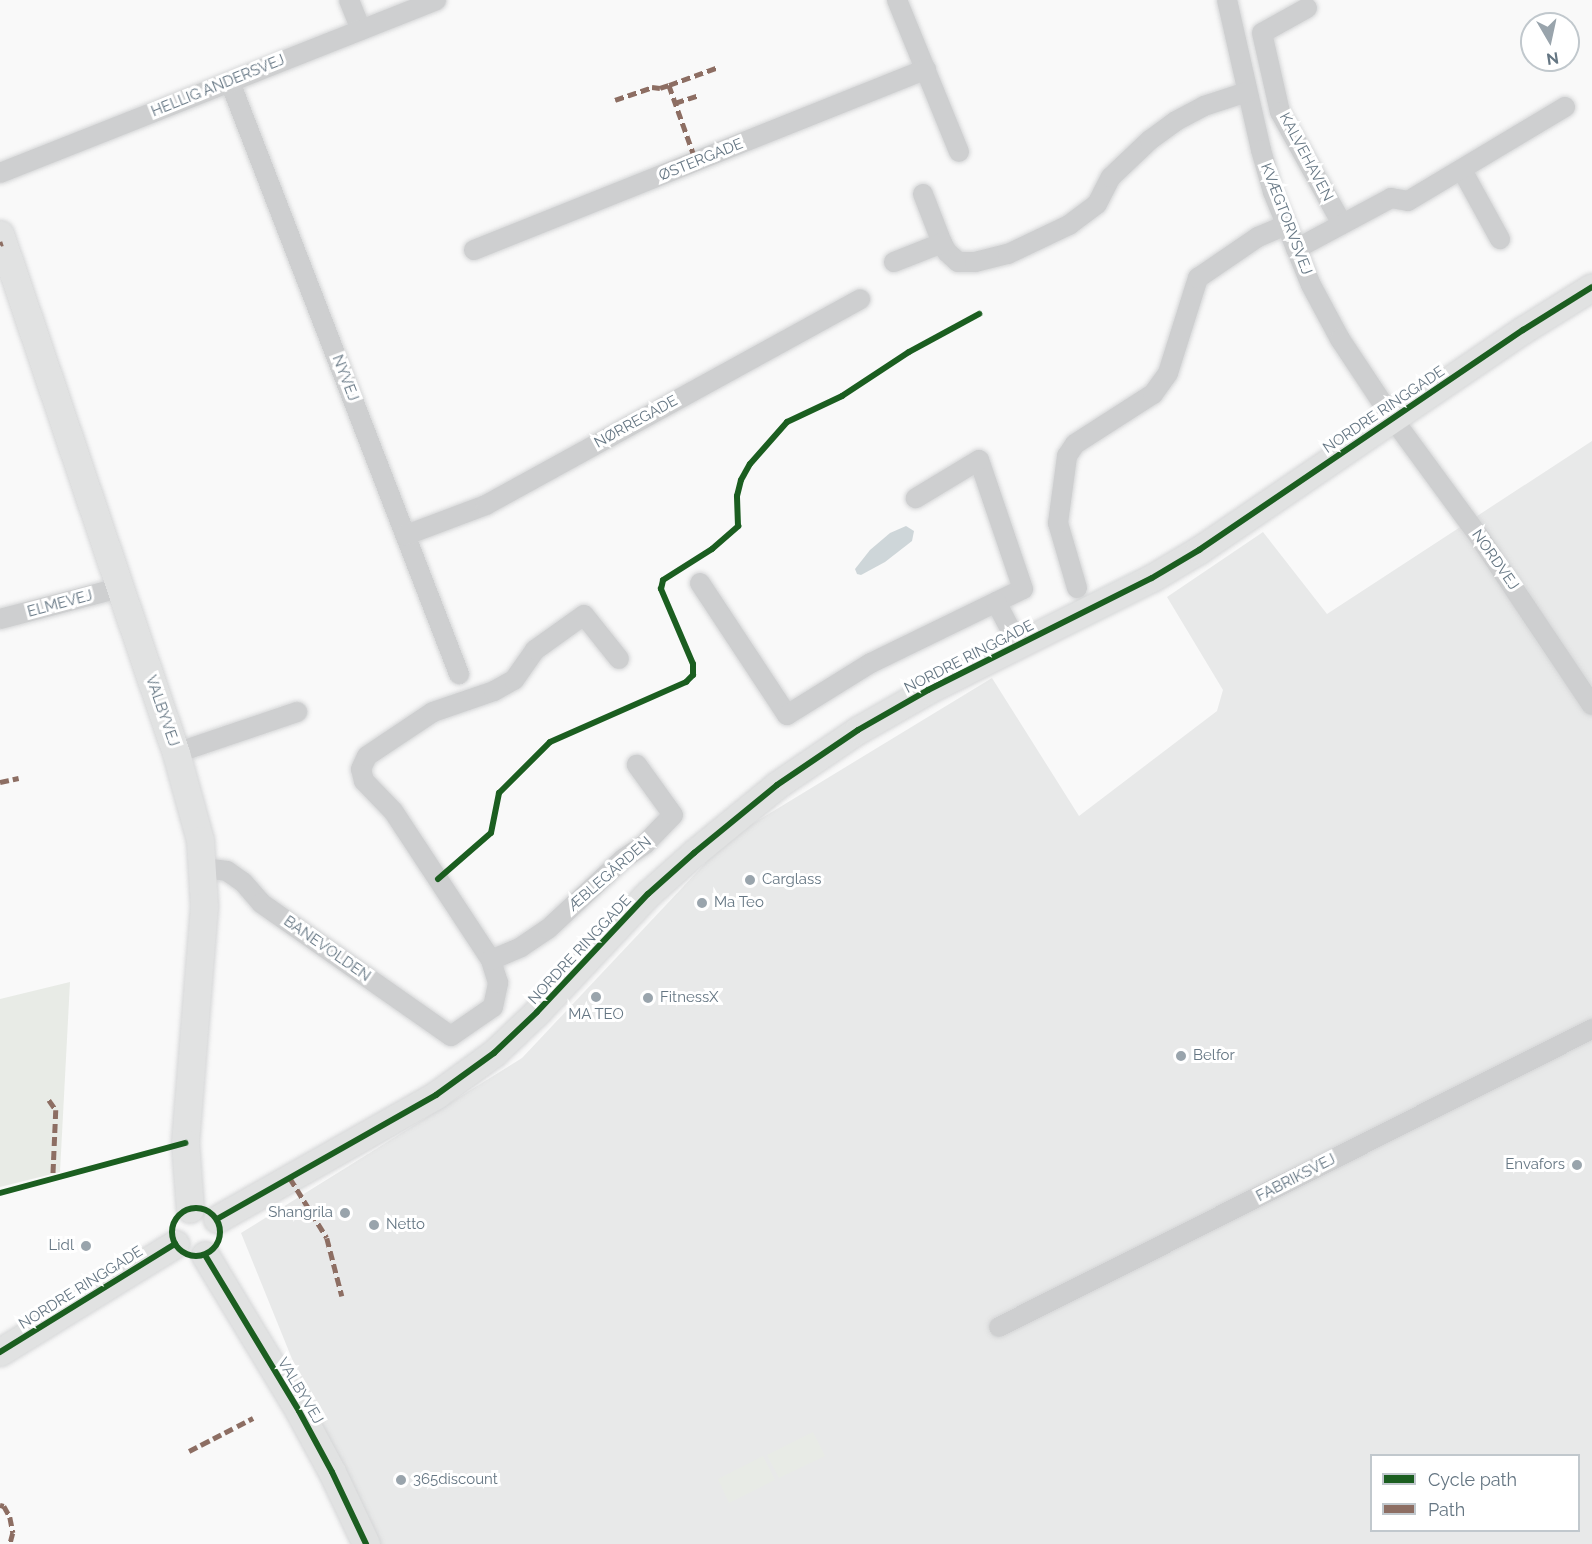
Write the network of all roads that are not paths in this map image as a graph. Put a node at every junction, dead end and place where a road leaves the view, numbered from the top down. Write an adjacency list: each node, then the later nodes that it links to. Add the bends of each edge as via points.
1 (349, 0): 6 (street)
2 (436, 0): 6 (street, HELLIG ANDERSVEJ)
3 (897, 0): 7 (street)
4 (1227, 0): 9 (street, KVÆGTORVSVEJ)
5 (1307, 8): 15 (street, KALVEHAVEN, via 1262,33 1280,112)
6 (361, 30): 8 (street, HELLIG ANDERSVEJ)
7 (926, 69): 11 (street); 21 (street, ØSTERGADE)
8 (230, 82): 13 (street, HELLIG ANDERSVEJ); 27 (street, NYVEJ)
9 (1247, 92): 16 (street, KVÆGTORVSVEJ); 19 (street, via 1204,106 1150,140 1111,177 1097,204 1069,225 1008,254 975,262 958,262)
10 (1565, 107): 12 (street)
11 (959, 152)
12 (1462, 170): 15 (street, via 1408,201 1391,198); 18 (street)
13 (0, 173)
14 (923, 194): 19 (street)
15 (1342, 224): 20 (street)
16 (1286, 225): 20 (street, KVÆGTORVSVEJ); 30 (street, via 1258,237 1198,278 1168,374 1153,394 1075,444 1067,456 1058,523)
17 (0, 234): 29 (street, VALBYVEJ)
18 (1500, 239)
19 (942, 243): 22 (street)
20 (1296, 249): 25 (street, KVÆGTORVSVEJ, via 1340,339)
21 (474, 250)
22 (894, 262)
23 (1592, 287): 25 (street, NORDRE RINGGADE)
24 (860, 299): 27 (street, NØRREGADE, via 486,505)
25 (1393, 419): 33 (street, NORDRE RINGGADE, via 1189,556); 36 (street, NORDVEJ, via 1480,538)
26 (916, 498): 31 (street, via 979,460 1023,588)
27 (406, 535): 35 (street, NYVEJ)
28 (700, 583): 31 (street, via 787,716 871,663)
29 (119, 588): 32 (street, ELMEVEJ); 38 (street, VALBYVEJ)
30 (1077, 588)
31 (996, 602): 33 (street, NORDRE RINGGADE)
32 (0, 620)
33 (1018, 644): 44 (street, NORDRE RINGGADE, via 868,724 777,785 648,894 494,1053 436,1095)
34 (619, 659): 41 (street, via 584,615 535,650 514,680 434,712 367,756 361,770 364,781 393,811)
35 (459, 674)
36 (1592, 705)
37 (297, 712): 38 (street)
38 (176, 753): 40 (street, VALBYVEJ, via 192,806)
39 (637, 765): 41 (street, ÆBLEGÅRDEN, via 673,815 548,929)
40 (203, 868): 41 (street, BANEVOLDEN, via 226,871 243,882 261,903 451,1036 493,1007 498,983); 43 (street, VALBYVEJ, via 204,906 185,1143)
41 (491, 960)
42 (1592, 1029): 47 (street, FABRIKSVEJ)
43 (190, 1209): 44 (street, via 205,1209); 45 (street, via 174,1223)
44 (217, 1219): 46 (street, via 220,1240)
45 (175, 1244): 46 (street, via 190,1256); 48 (street, NORDRE RINGGADE)
46 (205, 1255): 49 (street, VALBYVEJ, via 299,1411 332,1472)
47 (999, 1327)
48 (0, 1352)
49 (361, 1542)

